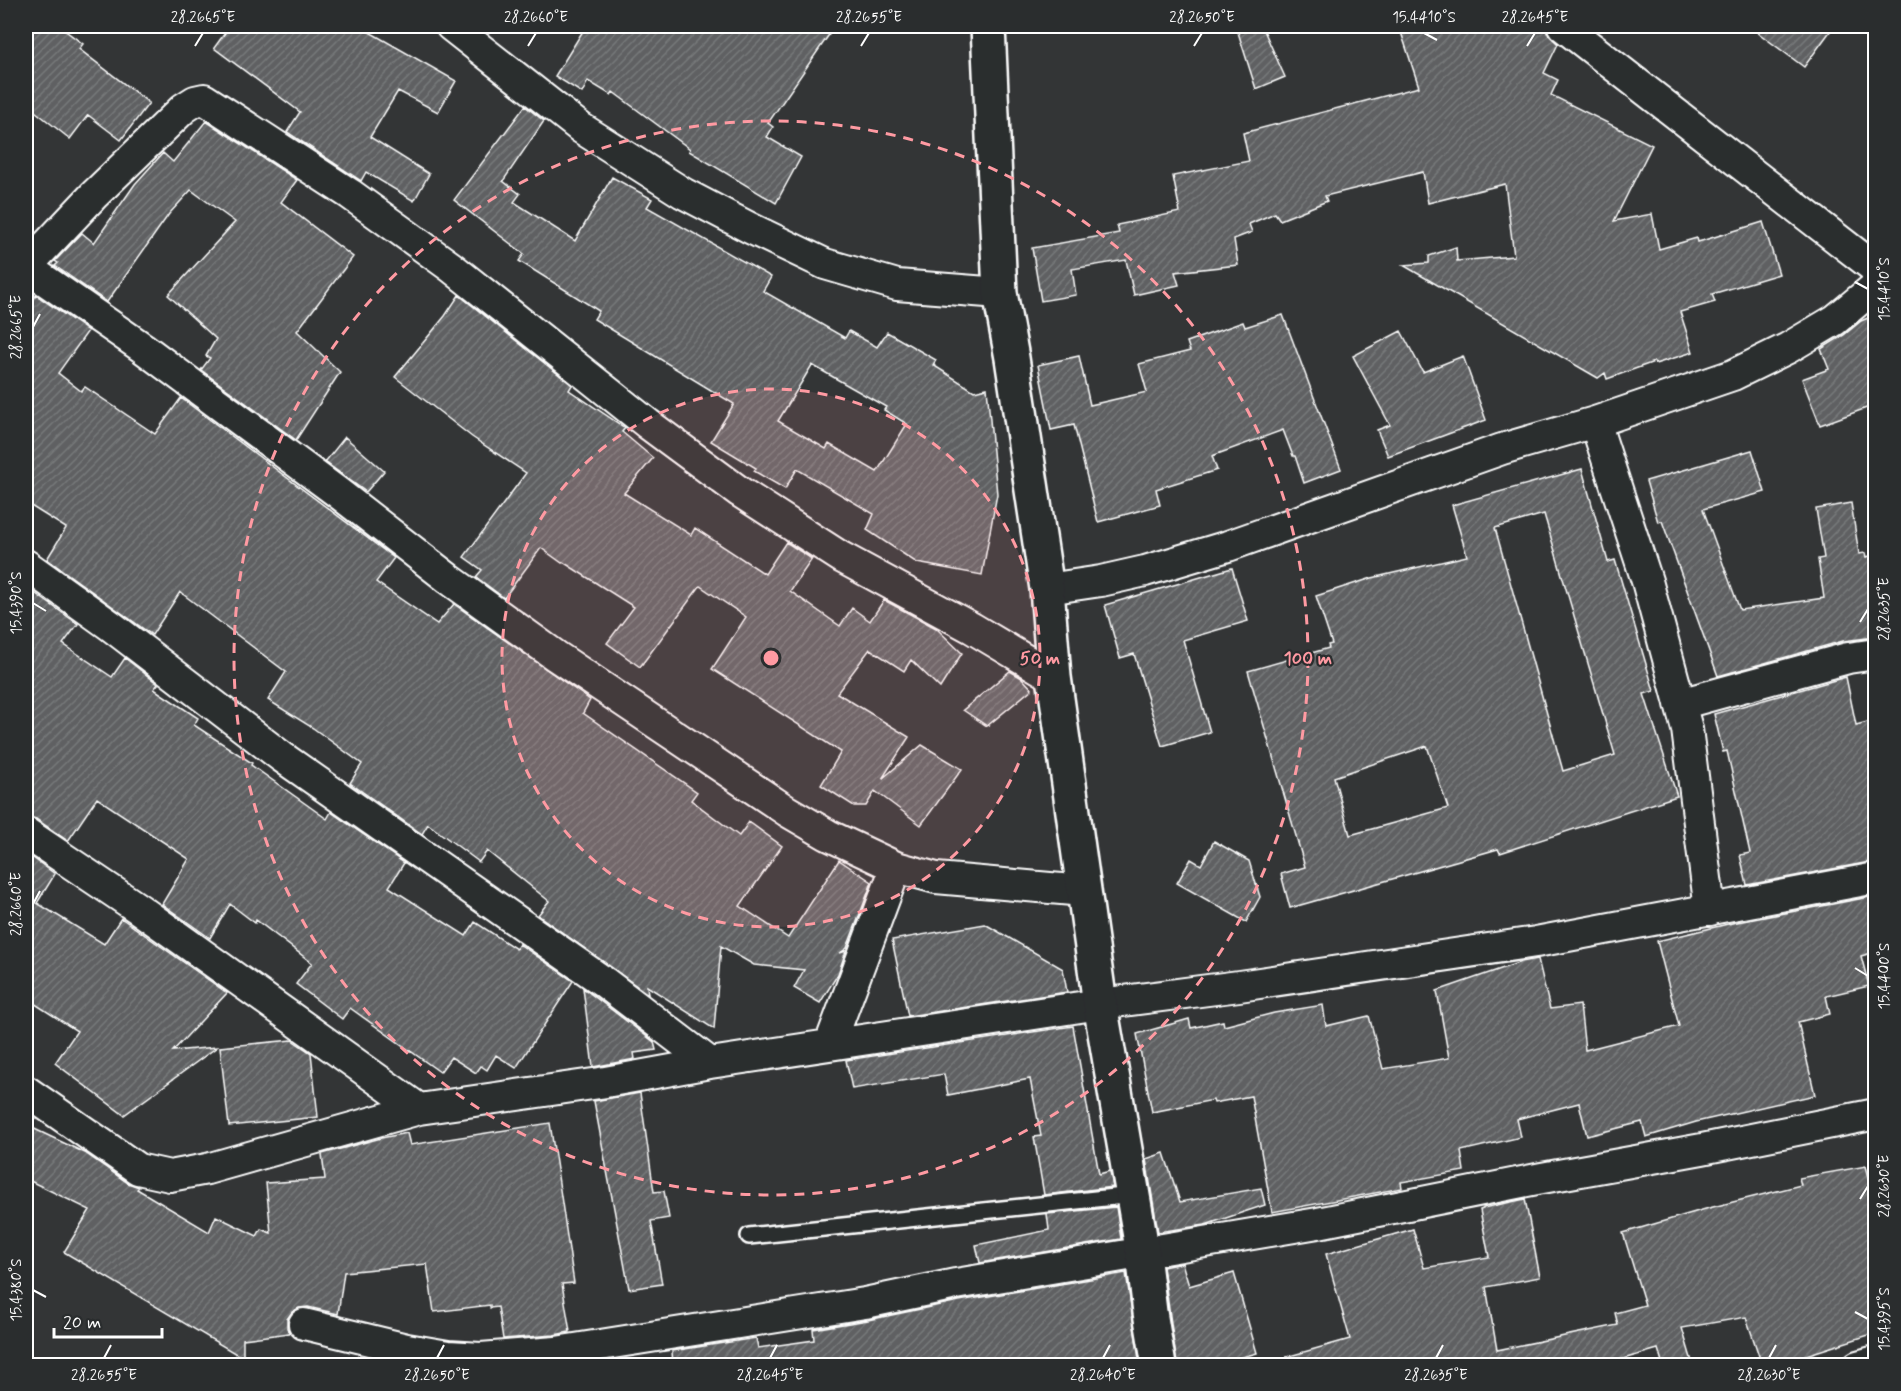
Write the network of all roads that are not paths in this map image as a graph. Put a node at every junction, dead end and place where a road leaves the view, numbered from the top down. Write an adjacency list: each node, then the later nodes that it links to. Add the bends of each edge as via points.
1 (451, 26): 7 (street, via 581,128 683,193 771,238 825,264 897,285)
2 (988, 26): 7 (street)
3 (1563, 26): 5 (street)
4 (26, 267): 12 (street, via 184,108 204,99 351,194 451,267 740,492 841,557); 15 (street, via 153,355 556,656 787,811)
5 (1875, 269)
6 (1875, 286): 8 (street, via 1835,320 1742,371)
7 (1000, 293): 10 (street)
8 (1595, 422): 10 (street, via 1502,449 1146,571); 13 (street, via 1647,581)
9 (26, 565): 21 (street, via 282,757 604,982)
10 (1047, 589): 12 (street)
11 (1875, 654): 13 (street)
12 (1053, 677): 17 (street)
13 (1680, 704): 18 (street, via 1694,770)
14 (26, 833): 23 (street)
15 (896, 867): 17 (street, via 936,878); 20 (street)
16 (1875, 878): 18 (street)
17 (1084, 891): 19 (street)
18 (1710, 910): 19 (street, via 1536,942)
19 (1100, 1004): 20 (street); 25 (street)
20 (830, 1044): 21 (street)
21 (710, 1063): 23 (street)
22 (26, 1091): 23 (street, via 138,1169 170,1176)
23 (419, 1109)
24 (1875, 1114): 27 (street)
25 (1133, 1195): 26 (lane); 27 (street)
26 (749, 1236)
27 (1143, 1254): 28 (street, via 865,1303 514,1356 448,1356); 30 (street)
28 (304, 1324)
29 (1875, 1361): 31 (street)
30 (1159, 1365)
31 (1858, 1365)

